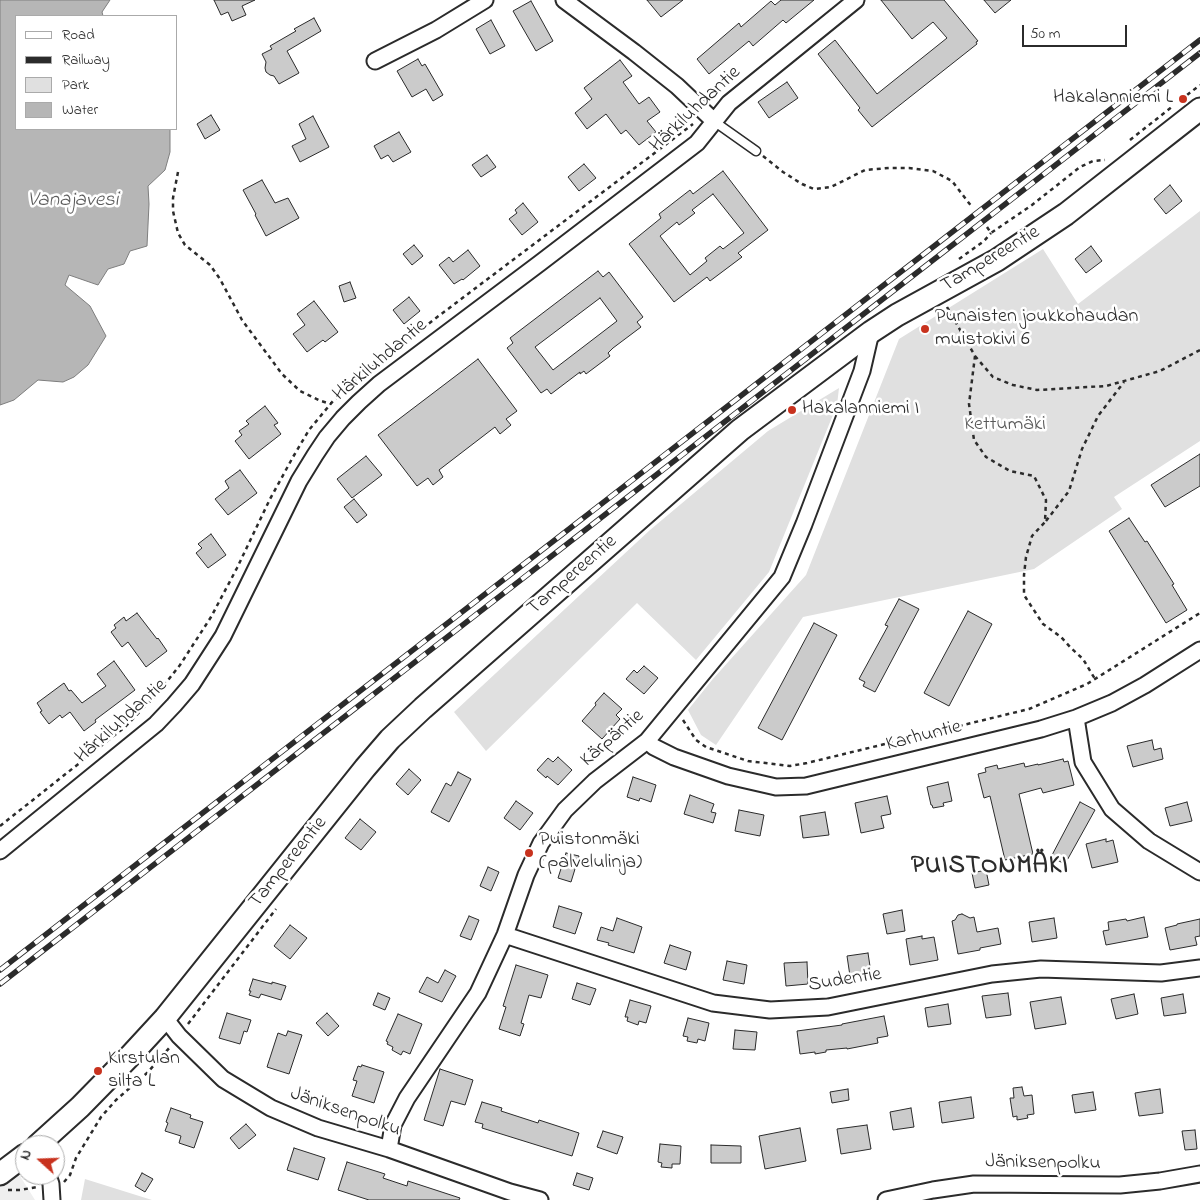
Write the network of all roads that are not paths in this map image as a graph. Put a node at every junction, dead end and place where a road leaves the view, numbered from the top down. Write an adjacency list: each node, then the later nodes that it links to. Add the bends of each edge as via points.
1 (485, 0): 4 (street)
2 (564, 0): 6 (street, via 677,86)
3 (856, 0): 6 (street, Härkiluhdantie)
4 (375, 61)
5 (1200, 109): 8 (main road, Tampereentie, via 1066,214 997,260)
6 (710, 117): 7 (lane); 12 (street, Härkiluhdantie, via 697,143 379,384 343,418 326,437 299,481 223,636 192,684 156,724)
7 (756, 151)
8 (871, 332): 11 (street, Kärpäntie, via 862,371 782,577); 16 (main road, Tampereentie, via 740,430 390,740)
9 (1200, 650): 10 (street, Karhuntie, via 1145,685)
10 (1076, 718): 11 (street, Karhuntie, via 1041,730 806,786 776,788 674,757); 13 (street, via 1083,762 1112,809 1150,841)
11 (647, 741): 14 (street, Kärpäntie, via 594,781 564,810 541,843)
12 (0, 851)
13 (1200, 872)
14 (505, 935): 15 (street, Sudentie, via 713,1004 770,1010 828,1007 992,974 1041,969 1161,973); 18 (street, Kärpäntie, via 478,993 407,1098 393,1125)
15 (1200, 968)
16 (165, 1018): 17 (main road, Tampereentie); 18 (street, Jäniksenpolku, via 224,1079 270,1108 318,1128)
17 (49, 1135)
18 (389, 1149): 23 (street, Jäniksenpolku)
19 (15, 1166): 21 (main road)
20 (1200, 1174): 26 (street, Jäniksenpolku, via 1120,1185 974,1184)
21 (1, 1182)
22 (50, 1185): 24 (street)
23 (508, 1196): 25 (street, Jäniksenpolku)
24 (52, 1200)
25 (540, 1200)
26 (886, 1200)

